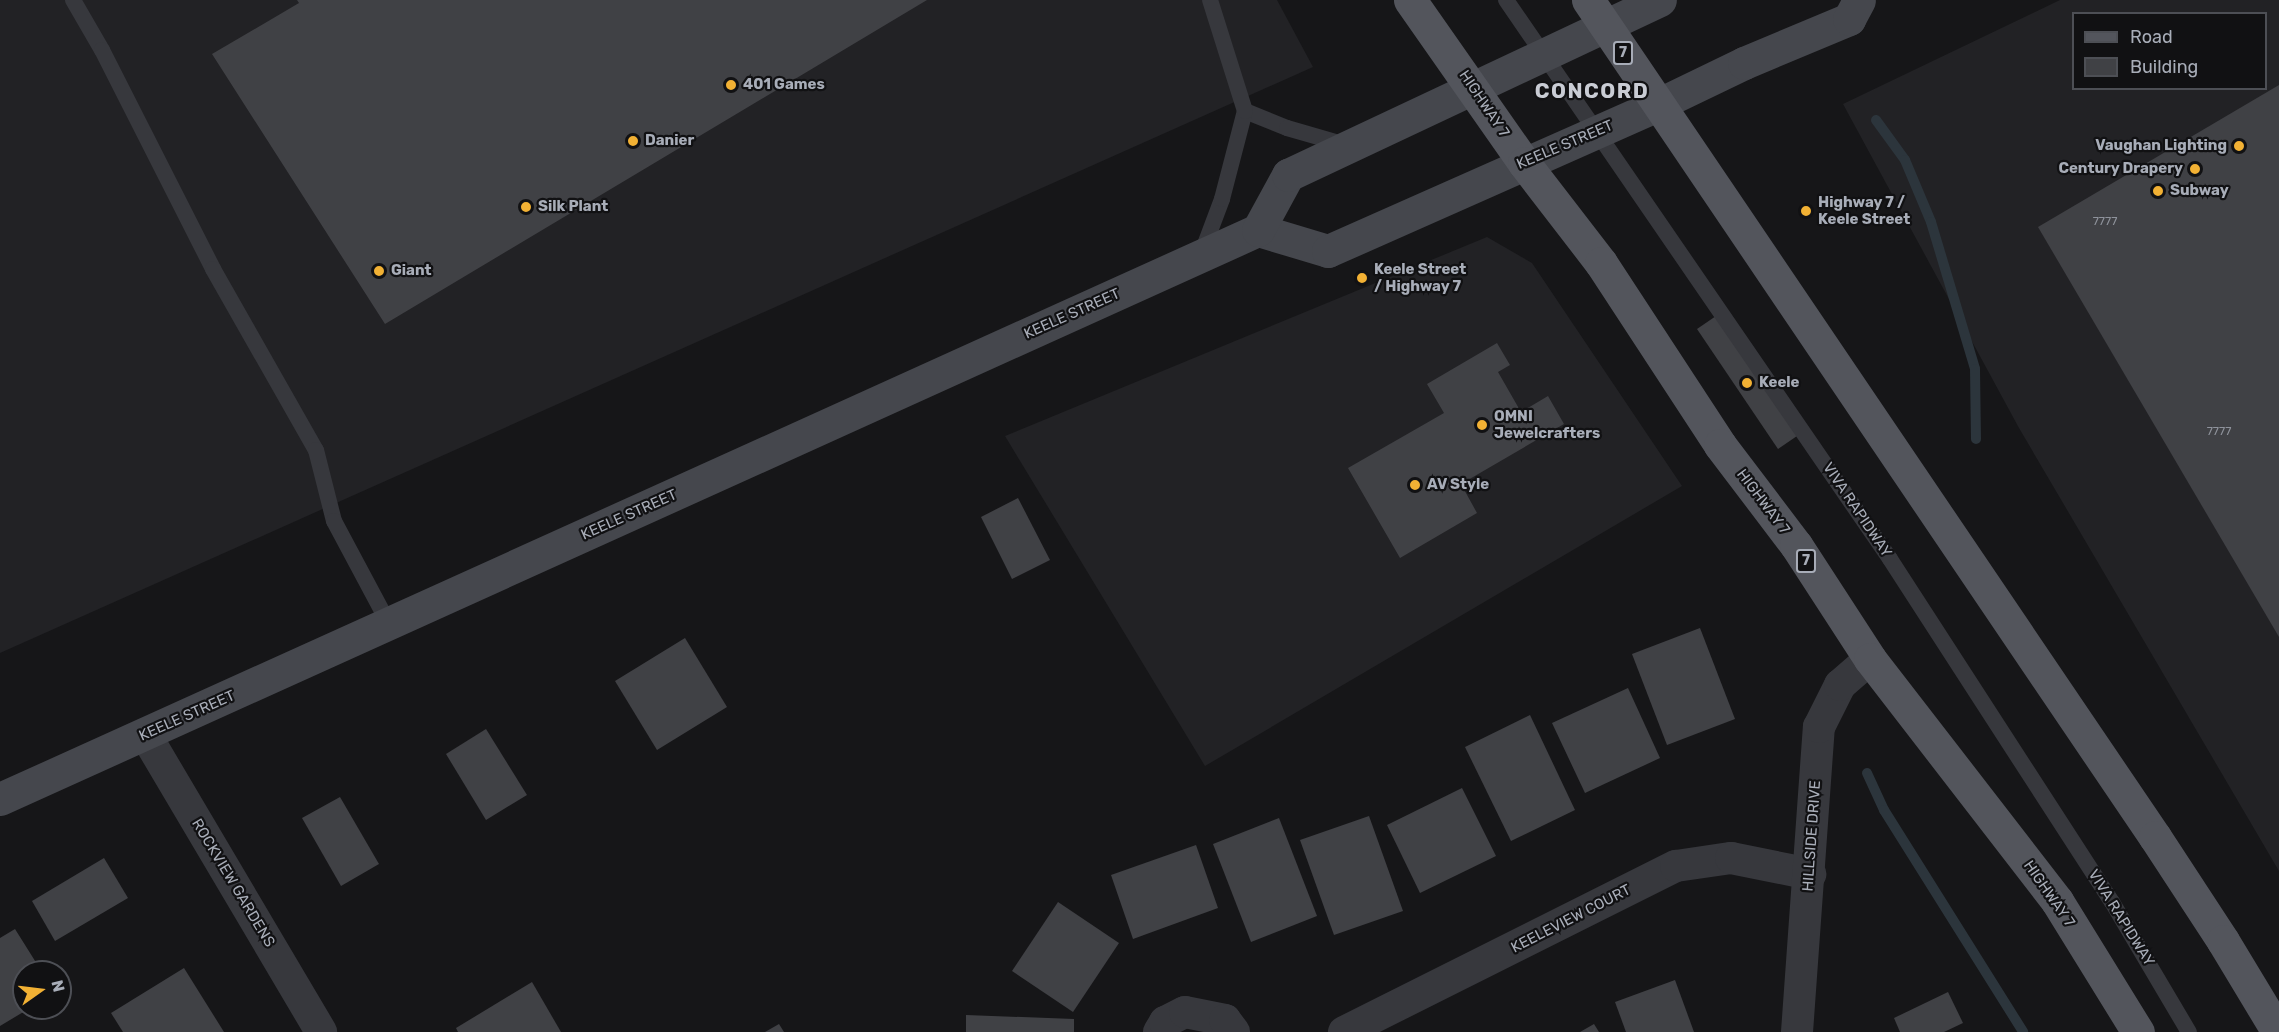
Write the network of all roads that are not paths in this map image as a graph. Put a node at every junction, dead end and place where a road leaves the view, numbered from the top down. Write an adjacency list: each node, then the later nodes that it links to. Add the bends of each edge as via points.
1 (73, 0): 17 (lane, via 213,270 316,450 334,521)
2 (1210, 0): 11 (lane)
3 (1410, 0): 9 (main road, HIGHWAY 7 / 7)
4 (1506, 0): 8 (lane, VIVA RAPIDWAY)
5 (1660, 0): 7 (main road)
6 (1858, 0): 10 (main road, KEELE STREET, via 1849,19)
7 (1597, 13): 8 (main road); 10 (main road, 7)
8 (1544, 55): 9 (main road); 12 (lane, VIVA RAPIDWAY)
9 (1474, 88): 13 (main road); 14 (main road, HIGHWAY 7 / 7)
10 (1657, 105): 12 (main road, KEELE STREET); 29 (main road, 7, via 2155,837)
11 (1245, 111): 13 (lane); 16 (lane, via 1222,199)
12 (1596, 132): 14 (main road, KEELE STREET); 28 (lane, VIVA RAPIDWAY, via 1890,559 2112,902)
13 (1350, 146): 15 (main road, via 1288,175)
14 (1524, 163): 15 (main road, KEELE STREET, via 1328,252); 18 (main road, HIGHWAY 7 / 7, via 1601,263 1720,445 1796,545)
15 (1258, 230): 16 (main road, KEELE STREET)
16 (1200, 256): 17 (main road, KEELE STREET)
17 (389, 624): 19 (main road, KEELE STREET)
18 (1870, 659): 21 (street, HILLSIDE DRIVE, via 1840,686 1819,727); 27 (main road, HIGHWAY 7 / 7, via 2057,901)
19 (145, 734): 20 (main road, KEELE STREET); 22 (street, ROCKVIEW GARDENS)
20 (0, 799)
21 (1810, 874): 25 (street, KEELEVIEW COURT, via 1731,858 1676,866); 26 (street, HILLSIDE DRIVE)
22 (321, 1032)
23 (1159, 1032): 24 (street, via 1165,1022 1185,1012 1225,1020)
24 (1234, 1032)
25 (1344, 1032)
26 (1797, 1032)
27 (2138, 1032)
28 (2189, 1032)
29 (2278, 1032)

